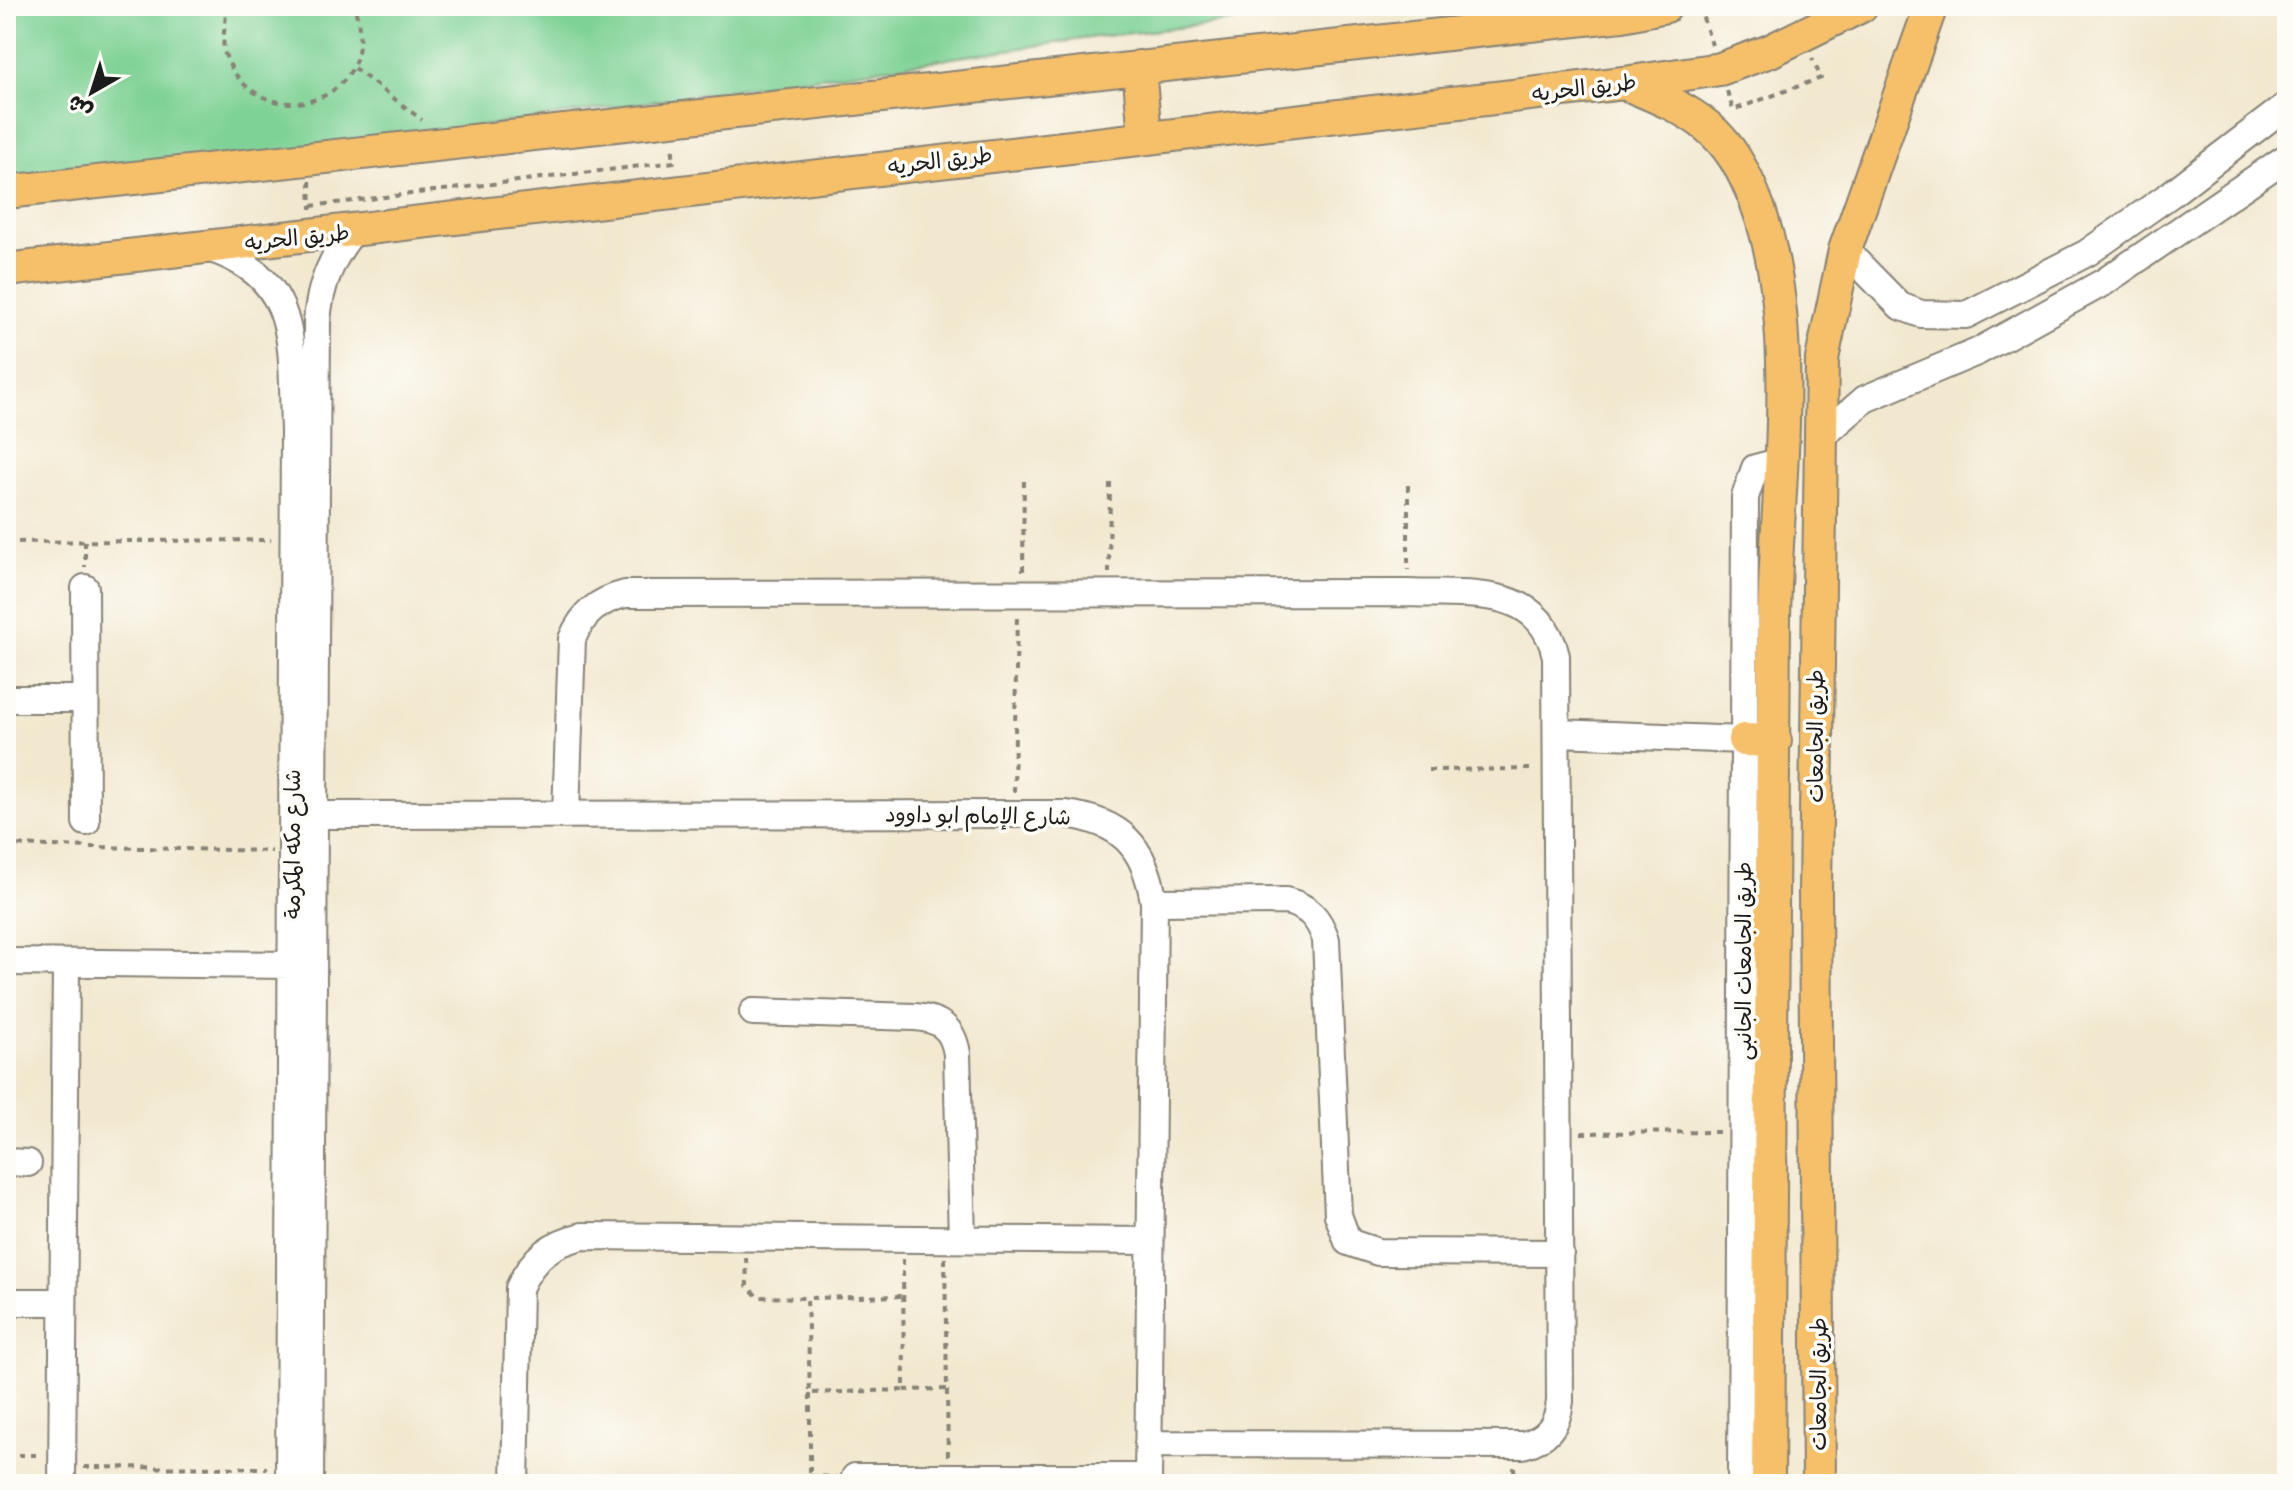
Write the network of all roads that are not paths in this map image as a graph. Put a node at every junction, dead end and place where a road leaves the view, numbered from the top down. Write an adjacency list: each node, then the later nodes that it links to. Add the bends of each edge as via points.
1 (1666, 6): 4 (main road, via 1607,17)
2 (1861, 6): 5 (main road, طريق الحريه, via 1720,69)
3 (1931, 6): 12 (main road, طريق الجامعات)
4 (1139, 67): 7 (main road); 9 (main road)
5 (1624, 83): 7 (main road, طريق الحريه); 18 (main road, طريق الجامعات, via 1684,108 1709,126 1746,177 1773,275 1780,335)
6 (2287, 105): 13 (street)
7 (1145, 136): 10 (main road, طريق الحريه)
8 (2287, 157): 15 (street)
9 (6, 192)
10 (354, 230): 11 (main road, طريق الحريه, via 312,221); 16 (street, شارع مكه المكرمة, via 331,263 319,301)
11 (205, 247): 14 (main road, طريق الحريه); 16 (street, شارع مكه المكرمة, via 262,276 285,312)
12 (1845, 250): 13 (street, via 1900,306 1943,317 1987,307); 17 (main road, طريق الجامعات, via 1822,359)
13 (2087, 253): 15 (street)
14 (6, 270)
15 (2104, 282): 17 (street, via 1977,352 1865,399)
16 (306, 432): 24 (street, شارع مكه المكرمة); 30 (street, شارع مكه المكرمة, via 293,540)
17 (1819, 451): 18 (main road); 48 (main road, طريق الجامعات)
18 (1782, 461): 23 (main road, طريق الجامعات, via 1774,616)
19 (85, 588): 21 (street)
20 (6, 699): 21 (street)
21 (85, 699): 26 (street)
22 (1557, 733): 23 (street); 25 (street, via 1552,637 1541,619 1508,600 1409,593 625,594 607,599 579,622 572,639); 35 (street)
23 (1760, 740): 46 (street, طريق الجامعات الجانبى, via 1743,1132); 47 (main road, طريق الجامعات)
24 (315, 815): 25 (street, شارع الإمام ابو داوود); 32 (street, شارع مكه المكرمة)
25 (566, 815): 27 (street, شارع الإمام ابو داوود, via 1092,818 1117,830 1137,849 1150,874)
26 (86, 822)
27 (1154, 902): 34 (street, شارع الإمام ابو داوود); 35 (street, via 1286,901 1301,905 1322,926 1338,1215 1348,1242 1378,1252)
28 (6, 962): 29 (street)
29 (66, 963): 30 (street); 37 (street)
30 (292, 965): 32 (street, شارع مكه المكرمة)
31 (753, 1012): 33 (street, via 915,1017 947,1027 957,1054)
32 (301, 1183): 40 (street, شارع مكه المكرمة); 44 (street, شارع مكه المكرمة)
33 (953, 1239): 34 (street); 45 (street, via 583,1236 562,1241 528,1268 518,1299)
34 (1150, 1241): 38 (street, شارع الإمام ابو داوود)
35 (1560, 1253): 38 (street, via 1559,1414 1536,1442)
36 (6, 1302): 37 (street)
37 (63, 1302): 39 (street)
38 (1148, 1444): 43 (street, شارع الإمام ابو داوود)
39 (62, 1469)
40 (289, 1476)
41 (855, 1477): 42 (street)
42 (1063, 1481): 43 (street)
43 (1148, 1481)
44 (310, 1484)
45 (515, 1484)
46 (1741, 1484)
47 (1768, 1484)
48 (1819, 1484)

